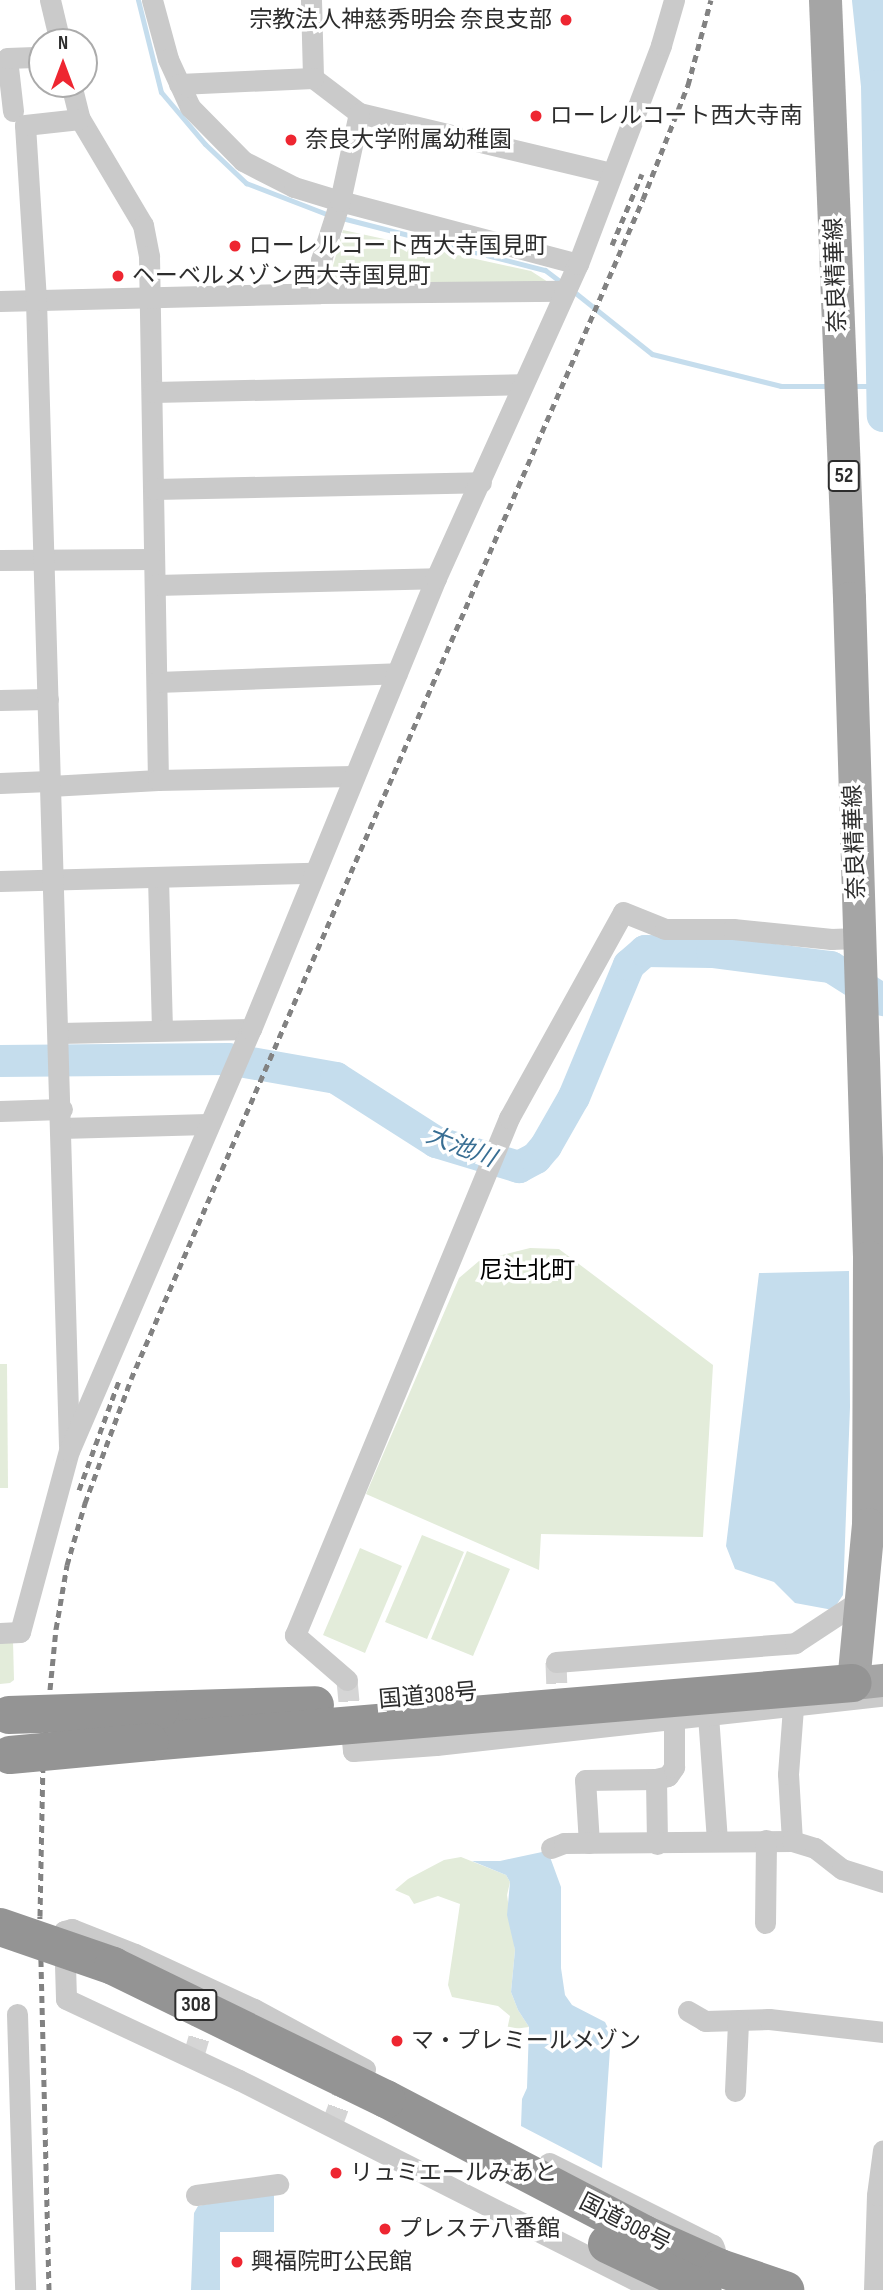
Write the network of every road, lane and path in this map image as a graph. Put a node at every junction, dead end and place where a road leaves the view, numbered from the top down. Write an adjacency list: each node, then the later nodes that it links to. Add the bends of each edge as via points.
1 (50, 0): 6 (street)
2 (152, 0): 9 (street, via 167,59)
3 (311, 0): 8 (street)
4 (674, 0): 14 (street)
5 (825, 0): 43 (main road, 奈良精華線 / 52)
6 (57, 28)
7 (28, 57): 11 (street, via 7,58)
8 (313, 78): 9 (street); 12 (street)
9 (179, 84): 15 (street, via 190,107 243,161 294,187)
10 (75, 98): 13 (street)
11 (13, 111)
12 (359, 113): 14 (street); 15 (street)
13 (80, 119): 19 (street, via 143,225); 20 (street, via 25,125)
14 (611, 173): 16 (street)
15 (340, 201): 16 (street); 18 (street, via 321,260)
16 (578, 264): 17 (street)
17 (565, 291): 18 (street); 22 (street)
18 (320, 293): 19 (street)
19 (149, 298): 20 (street); 23 (street)
20 (36, 300): 21 (street); 28 (street)
21 (0, 301)
22 (522, 384): 23 (street); 24 (street)
23 (153, 392): 25 (street)
24 (481, 482): 25 (street); 29 (street)
25 (154, 489): 26 (street)
26 (154, 559): 28 (street); 30 (street)
27 (0, 560): 28 (street)
28 (44, 562): 33 (street)
29 (436, 578): 30 (street); 31 (street)
30 (156, 585): 32 (street)
31 (397, 673): 32 (street); 35 (street)
32 (157, 682): 36 (street)
33 (48, 699): 34 (street); 38 (street)
34 (0, 700)
35 (354, 776): 36 (street); 39 (street)
36 (158, 780): 38 (street)
37 (0, 783): 38 (street)
38 (50, 784): 41 (street)
39 (314, 873): 40 (street); 46 (street)
40 (158, 877): 41 (street); 44 (street)
41 (54, 880): 42 (street); 45 (street)
42 (0, 881)
43 (858, 945): 51 (main road, 奈良精華線 / 52, via 869,1257 868,1524); 55 (street, via 733,929 665,929 623,912 509,1118 295,1635)
44 (162, 1029): 45 (street); 46 (street)
45 (59, 1037): 48 (street)
46 (247, 1038): 49 (street)
47 (0, 1111): 48 (street)
48 (62, 1119): 49 (street); 50 (street)
49 (208, 1124): 50 (street)
50 (69, 1451): 52 (street, via 20,1632)
51 (862, 1598): 53 (street, via 795,1643); 54 (main road, 奈良精華線 / 52)
52 (0, 1633)
53 (556, 1662)
54 (872, 1675): 55 (highway, 国道308号); 56 (street); 59 (highway, 国道308号)
55 (341, 1692): 59 (highway, 国道308号)
56 (793, 1707): 57 (street); 65 (street, via 788,1774)
57 (708, 1715): 58 (street); 64 (street)
58 (674, 1718): 61 (street, via 354,1751); 62 (street, via 674,1767 668,1776)
59 (157, 1723): 60 (highway, bridge)
60 (4, 1738)
61 (352, 1741)
62 (656, 1779): 66 (street, via 585,1780); 67 (street)
63 (766, 1840): 64 (street); 65 (street); 70 (street)
64 (717, 1841): 67 (street)
65 (792, 1841): 69 (street, via 815,1848 842,1869)
66 (589, 1843): 67 (street); 68 (street)
67 (657, 1844)
68 (551, 1848)
69 (883, 1882)
70 (765, 1923)
71 (0, 1927): 78 (highway, 国道308号 / 308, bridge, via 113,1966)
72 (0, 1950): 78 (highway, 国道308号 / 308, via 124,1994)
73 (688, 2011): 75 (street, via 705,2021)
74 (17, 2014): 83 (street)
75 (738, 2021): 76 (street, via 769,2019); 77 (street)
76 (883, 2032)
77 (735, 2091)
78 (380, 2109): 82 (highway, 国道308号 / 308, via 644,2234)
79 (883, 2150): 86 (street)
80 (278, 2184): 81 (street)
81 (195, 2195)
82 (711, 2283): 84 (street, via 713,2245 254,2009 135,1954 72,1929 64,1931 66,1999 239,2080); 85 (highway, 国道308号 / 308)
83 (25, 2290)
84 (654, 2290)
85 (785, 2290)
86 (874, 2290)

